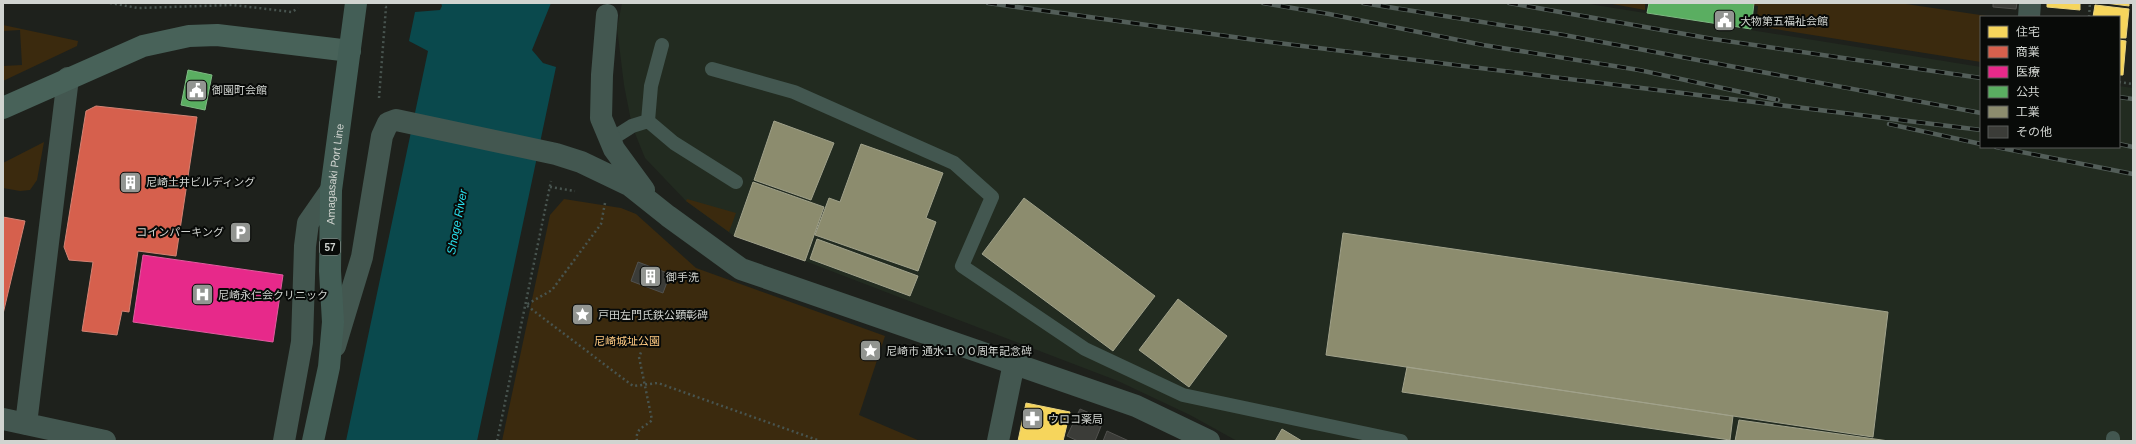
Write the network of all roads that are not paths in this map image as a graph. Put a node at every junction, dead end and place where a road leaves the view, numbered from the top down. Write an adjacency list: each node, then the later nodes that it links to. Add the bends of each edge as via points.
1 (356, 3): 6 (main road, Amagasaki Port Line / 57)
2 (2030, 3): 4 (street)
3 (607, 15): 11 (street, via 601,118)
4 (2029, 16)
5 (662, 45): 10 (lane, via 651,86)
6 (350, 51): 8 (street, via 218,35 189,36 143,46); 13 (main road, Amagasaki Port Line / 57)
7 (712, 69): 23 (lane, via 794,92 954,163 992,197 962,266 1085,350 1183,395)
8 (68, 78): 9 (street); 17 (street)
9 (3, 108)
10 (648, 121): 11 (lane, via 632,126); 12 (lane, via 674,143)
11 (610, 140): 14 (street, via 641,187)
12 (736, 182)
13 (331, 190): 16 (main road, Amagasaki Port Line / 57, via 330,271 333,322); 19 (street, via 308,223 302,342)
14 (668, 216): 15 (street, via 741,269); 16 (street, via 629,185 581,162 556,154 404,122 388,123 382,136 362,256)
15 (1014, 362): 21 (street); 22 (street, via 1136,406)
16 (329, 367): 20 (main road, Amagasaki Port Line / 57)
17 (9, 423): 18 (street)
18 (105, 441)
19 (284, 441)
20 (313, 441)
21 (998, 441)
22 (1209, 441)
23 (1401, 441)

